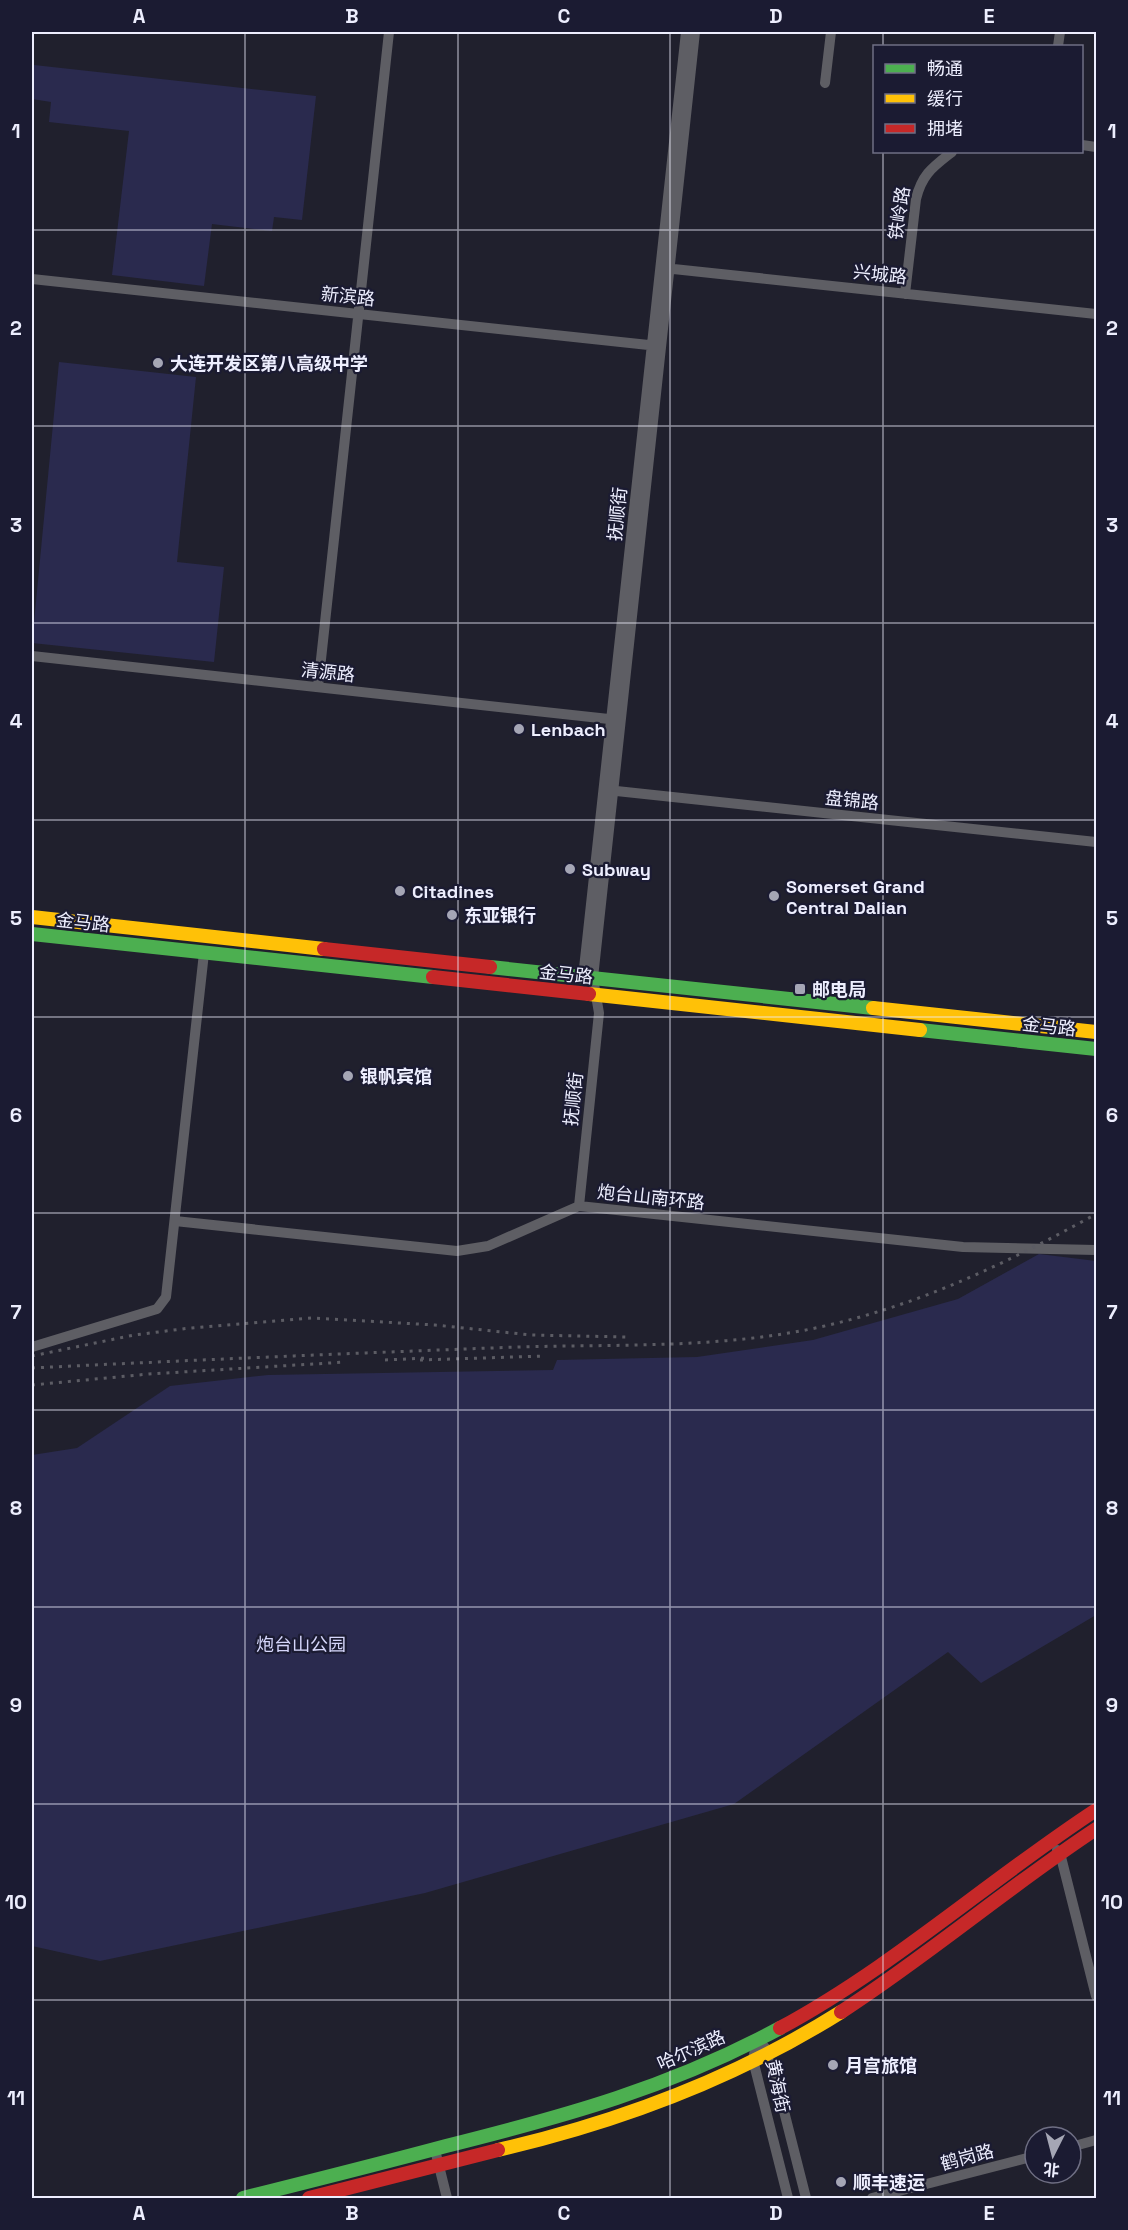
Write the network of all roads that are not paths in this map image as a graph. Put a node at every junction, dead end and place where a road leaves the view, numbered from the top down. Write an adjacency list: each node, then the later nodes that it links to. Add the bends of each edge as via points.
1 (389, 32): 10 (street)
2 (686, 32): 7 (street, 抚顺街)
3 (695, 32): 7 (street, 抚顺街)
4 (831, 32): 5 (street)
5 (825, 83)
6 (951, 153): 9 (street, 铁岭路, via 926,173 920,184)
7 (665, 268): 9 (street, 兴城路); 12 (street, 抚顺街)
8 (32, 279): 10 (street, 新滨路)
9 (905, 294): 11 (street, 兴城路)
10 (359, 314): 12 (street, 新滨路); 14 (street)
11 (1096, 314)
12 (656, 345): 15 (street, 抚顺街)
13 (32, 656): 14 (street, 清源路)
14 (318, 687): 15 (street, 清源路)
15 (616, 720): 16 (street, 抚顺街)
16 (608, 790): 17 (street, 盘锦路); 21 (street, 抚顺街)
17 (1096, 842)
18 (32, 917): 21 (main road, 金马路)
19 (32, 934): 20 (main road, 金马路)
20 (204, 953): 22 (main road, 金马路); 26 (street)
21 (588, 977): 22 (street, 抚顺街); 23 (main road, 金马路)
22 (596, 995): 24 (main road, 金马路); 25 (street, 抚顺街, via 599,1013)
23 (1096, 1032)
24 (1096, 1049)
25 (579, 1206): 26 (street, 炮台山南环路, via 488,1246 457,1251); 27 (street, 炮台山南环路, via 963,1247)
26 (175, 1221): 28 (street, via 166,1297 158,1309)
27 (1096, 1250)
28 (32, 1347)
29 (1096, 1810): 31 (main road, 哈尔滨路)
30 (1096, 1829): 32 (main road, 哈尔滨路)
31 (1050, 1840): 32 (street); 34 (main road, 哈尔滨路, via 865,1978)
32 (1060, 1853): 33 (street); 35 (main road, 哈尔滨路, via 919,1961 833,2017)
33 (1096, 1996)
34 (757, 2039): 35 (street, 黄海街); 36 (street, 黄海街); 37 (main road, 哈尔滨路, via 624,2098)
35 (769, 2052): 36 (main road, 哈尔滨路); 44 (street, 黄海街)
36 (753, 2060): 39 (main road, 哈尔滨路, via 628,2114); 43 (street, 黄海街)
37 (435, 2150): 39 (street); 40 (main road, 哈尔滨路)
38 (1023, 2159): 45 (street, 鹤岗路)
39 (438, 2166): 41 (main road, 哈尔滨路); 42 (street)
40 (243, 2199)
41 (309, 2199)
42 (447, 2199)
43 (788, 2199)
44 (806, 2199)
45 (872, 2199)

